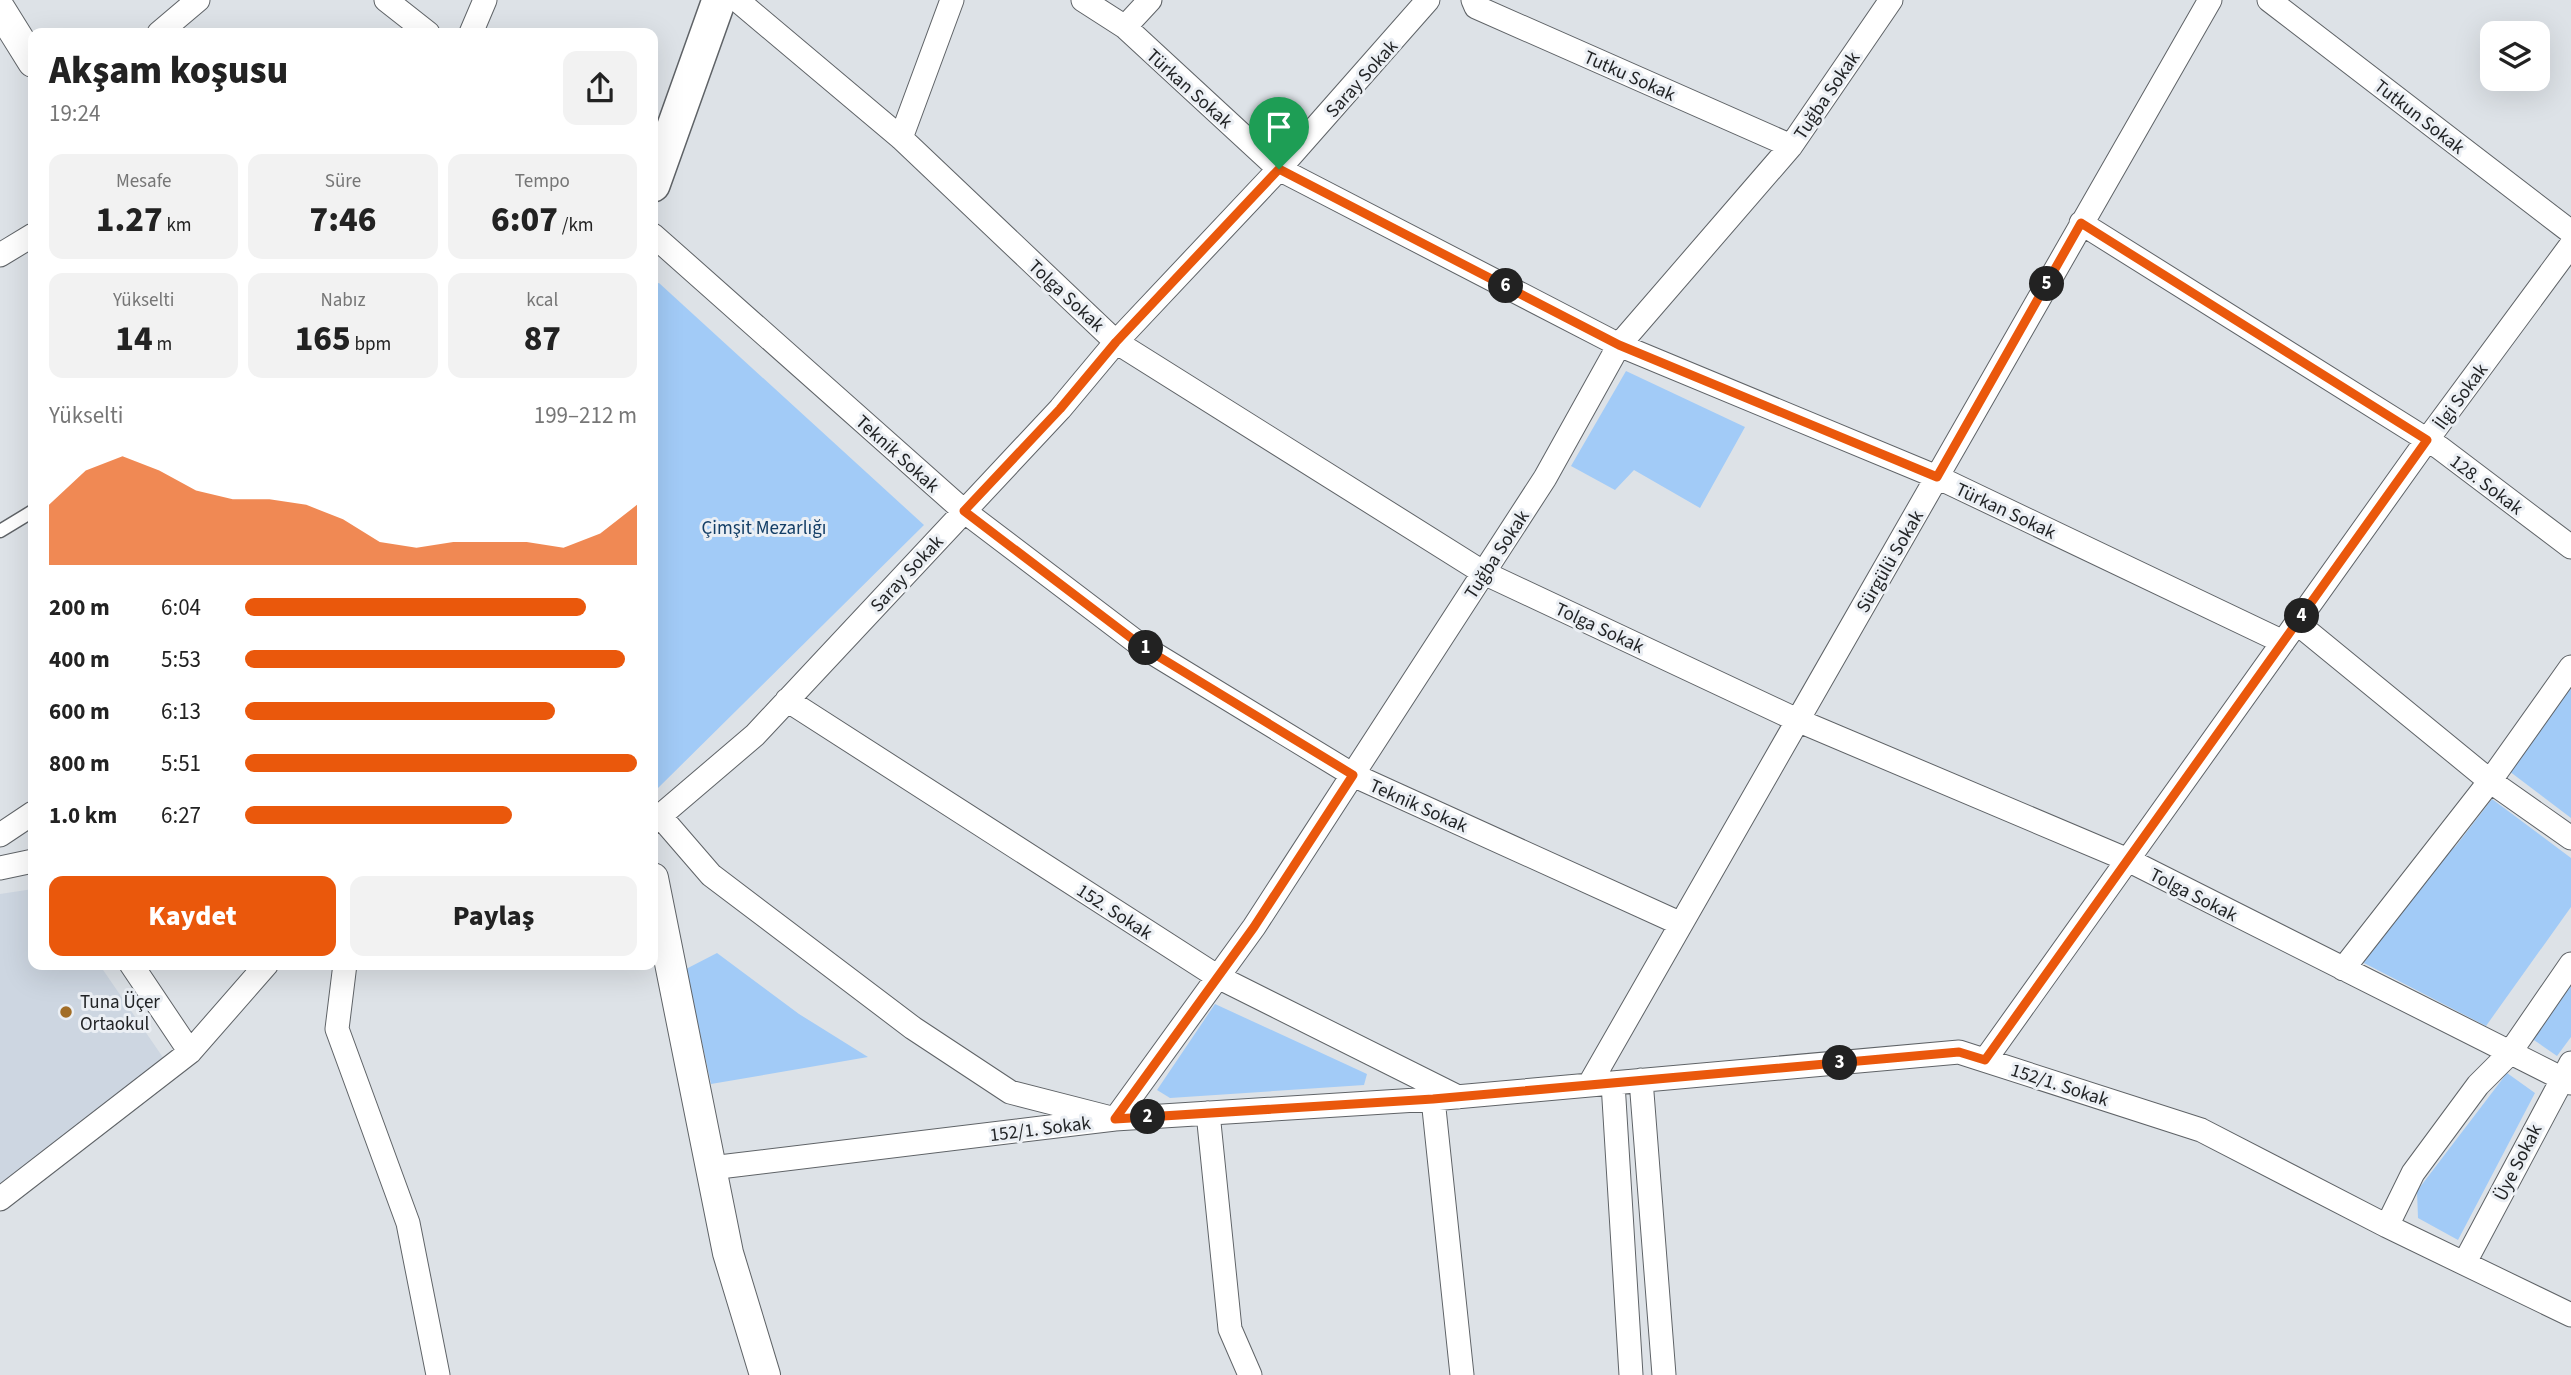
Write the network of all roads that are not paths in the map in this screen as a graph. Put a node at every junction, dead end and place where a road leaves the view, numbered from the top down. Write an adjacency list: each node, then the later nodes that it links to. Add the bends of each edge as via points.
1 (198, 0): 16 (street)
2 (386, 0): 17 (street)
3 (485, 0): 18 (street)
4 (719, 0): 23 (main road)
5 (737, 0): 20 (street, Tolga Sokak)
6 (952, 0): 20 (street)
7 (1083, 0): 15 (street, Türkan Sokak)
8 (1150, 0): 15 (street)
9 (1429, 0): 22 (street, Saray Sokak)
10 (1473, 0): 21 (street, Tutku Sokak, via 1476,7)
11 (1891, 0): 21 (street, Tuğba Sokak)
12 (2210, 0): 24 (street, Sürgülü Sokak)
13 (2269, 0): 25 (street, Tutkun Sokak)
14 (0, 9): 19 (street)
15 (1125, 27): 22 (street, Türkan Sokak)
16 (165, 28)
17 (422, 28)
18 (473, 28)
19 (28, 54)
20 (901, 138): 30 (street, Tolga Sokak)
21 (1791, 146): 31 (street, Tuğba Sokak)
22 (1279, 169): 30 (street, Saray Sokak); 31 (street, Türkan Sokak)
23 (658, 171)
24 (2081, 223): 32 (street, 128. Sokak); 33 (street, Sürgülü Sokak)
25 (2571, 232)
26 (28, 237): 29 (street)
27 (658, 240): 34 (street, Teknik Sokak)
28 (2571, 245): 32 (street, İlgi Sokak)
29 (0, 255)
30 (1116, 342): 34 (street, Saray Sokak); 38 (street, Tolga Sokak)
31 (1619, 345): 33 (street, Türkan Sokak); 38 (street, Tuğba Sokak, via 1545,478)
32 (2427, 440): 37 (street, 128. Sokak); 39 (street, İlgi Sokak)
33 (1937, 477): 40 (street, Türkan Sokak); 43 (street, Sürgülü Sokak)
34 (964, 511): 42 (street, Saray Sokak); 44 (street, Teknik Sokak, via 1143,647)
35 (28, 514): 36 (lane)
36 (0, 531)
37 (2571, 547)
38 (1484, 573): 43 (street, Tolga Sokak); 44 (street, Tuğba Sokak)
39 (2297, 623): 40 (street, İlgi Sokak); 45 (street)
40 (2283, 642): 51 (street, İlgi Sokak)
41 (2571, 667): 45 (street)
42 (787, 700): 47 (street, Saray Sokak, via 755,735); 61 (street, 152. Sokak)
43 (1797, 720): 51 (street, Tolga Sokak); 55 (street, Sürgülü Sokak)
44 (1353, 775): 55 (street, Teknik Sokak); 61 (street, Tuğba Sokak)
45 (2490, 781): 50 (street); 60 (street)
46 (28, 816): 49 (street)
47 (658, 817)
48 (658, 821): 72 (street, via 710,875 913,1028 1010,1092)
49 (0, 835)
50 (2571, 838)
51 (2128, 860): 60 (street, Tolga Sokak); 64 (street, İlgi Sokak)
52 (28, 862): 53 (street)
53 (0, 868)
54 (658, 903): 73 (street)
55 (1679, 923): 68 (street, Sürgülü Sokak)
56 (2571, 964): 63 (street)
57 (135, 970): 62 (street)
58 (262, 970): 62 (street)
59 (344, 970): 78 (street, via 337,1029 408,1223)
60 (2343, 970): 63 (street, Tolga Sokak)
61 (1217, 977): 69 (street, 152. Sokak); 72 (street, Tuğba Sokak)
62 (190, 1052): 74 (street)
63 (2509, 1054): 65 (street, Tolga Sokak); 75 (street, via 2477,1085 2413,1174)
64 (1985, 1060): 66 (street, 152/1. Sokak, via 1959,1052); 75 (street, 152/1. Sokak, via 2202,1130)
65 (2567, 1075): 76 (street, Üye Sokak)
66 (1641, 1080): 67 (street, 152/1. Sokak); 83 (street)
67 (1613, 1083): 68 (street, 152/1. Sokak); 82 (street)
68 (1589, 1085): 69 (street, 152/1. Sokak)
69 (1458, 1097): 70 (street, 152/1. Sokak)
70 (1433, 1099): 71 (street, 152/1. Sokak); 81 (street)
71 (1208, 1113): 72 (street, 152/1. Sokak); 80 (street, via 1230,1329)
72 (1115, 1119): 73 (street, 152/1. Sokak)
73 (711, 1168): 79 (street, via 728,1253)
74 (0, 1199)
75 (2387, 1226): 76 (street, 152/1. Sokak)
76 (2465, 1262): 77 (street, 152/1. Sokak)
77 (2571, 1315)
78 (438, 1375)
79 (765, 1375)
80 (1250, 1375)
81 (1462, 1375)
82 (1631, 1375)
83 (1664, 1375)

